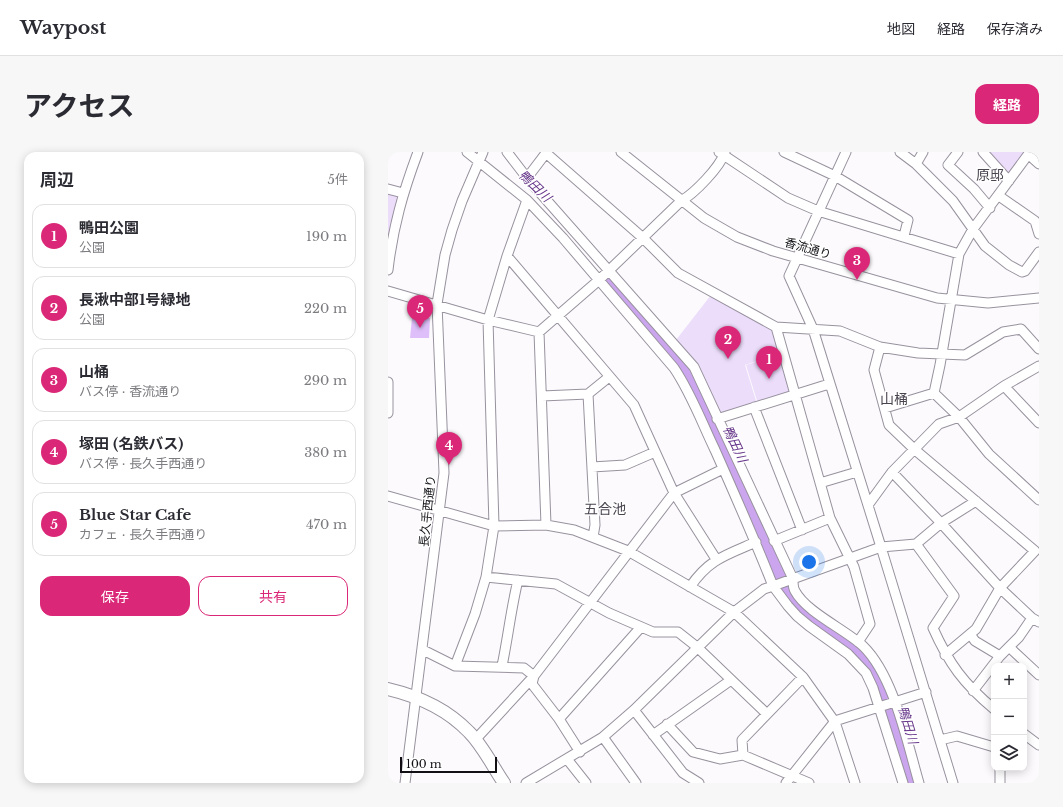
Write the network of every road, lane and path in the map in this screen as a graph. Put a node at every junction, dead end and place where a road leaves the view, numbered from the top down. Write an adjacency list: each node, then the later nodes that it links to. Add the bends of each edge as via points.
1 (418, 152): 21 (street)
2 (467, 152): 14 (street)
3 (483, 152): 14 (street, 長久手西通り)
4 (507, 152): 18 (street)
5 (621, 152): 24 (street, 香流通り)
6 (784, 152): 17 (street)
7 (846, 152): 17 (street)
8 (900, 152): 15 (street)
9 (923, 152): 15 (street)
10 (958, 152): 25 (street, via 948,165)
11 (983, 152): 19 (street)
12 (722, 153): 24 (street, via 690,196); 26 (street, via 788,198)
13 (1029, 154): 16 (street); 19 (street)
14 (479, 163): 23 (street); 42 (street, 長久手西通り, via 452,230)
15 (916, 164): 27 (street, via 953,201)
16 (1039, 164)
17 (835, 176): 26 (street); 29 (street, via 908,220)
18 (527, 178): 30 (street, via 546,153); 37 (street)
19 (1009, 181): 22 (street)
20 (388, 189): 21 (street)
21 (402, 193): 31 (street)
22 (999, 196): 25 (street); 28 (street, via 1035,221)
23 (527, 200): 34 (street); 38 (street)
24 (681, 201): 30 (street); 35 (street, 香流通り, via 704,218 737,236)
25 (990, 208): 27 (street)
26 (818, 211): 29 (street); 35 (street)
27 (974, 229): 32 (street, via 985,246 1022,272); 33 (street)
28 (1039, 234)
29 (904, 236): 33 (street)
30 (643, 238): 37 (street); 45 (street, via 678,273)
31 (390, 241): 36 (street)
32 (1039, 252)
33 (959, 254): 41 (street)
34 (507, 256): 43 (street); 44 (street)
35 (797, 258): 41 (street, 香流通り, via 937,298); 46 (street, via 789,276)
36 (388, 270)
37 (609, 270): 38 (street); 64 (street, via 694,367)
38 (599, 280): 43 (street); 69 (street, via 682,379)
39 (388, 291): 42 (street)
40 (1039, 298): 41 (street, 香流通り, via 988,303)
41 (950, 299): 50 (street)
42 (437, 304): 44 (street); 78 (street, 長久手西通り, via 444,473)
43 (558, 316): 47 (street); 52 (street)
44 (488, 320): 47 (street); 82 (street)
45 (776, 328): 46 (street); 58 (street)
46 (813, 329): 48 (street, via 840,331); 54 (street)
47 (538, 332): 59 (street)
48 (880, 347): 50 (street); 61 (street, via 874,370)
49 (1039, 349): 50 (street, via 1021,329 1003,332 965,355)
50 (942, 354): 56 (street)
51 (1039, 366): 55 (street)
52 (609, 377): 57 (street); 67 (street, via 634,405)
53 (388, 382): 62 (street)
54 (829, 384): 58 (street); 70 (street)
55 (1004, 386): 63 (street); 65 (street)
56 (934, 393): 61 (street); 63 (street)
57 (588, 394): 59 (street); 68 (street)
58 (794, 394): 60 (street); 72 (street)
59 (542, 396): 81 (street)
60 (754, 407): 64 (street); 83 (street)
61 (885, 408): 66 (street, via 890,425)
62 (388, 413)
63 (959, 417): 66 (street, via 939,424); 75 (street, via 989,454)
64 (717, 418): 85 (street)
65 (1039, 423)
66 (914, 449): 71 (street); 76 (street)
67 (654, 452): 68 (street, via 625,465); 73 (street)
68 (592, 467): 84 (street, via 595,525)
69 (723, 469): 73 (street); 86 (street)
70 (857, 472): 72 (street); 77 (street)
71 (892, 472): 77 (street); 80 (street)
72 (820, 483): 79 (street)
73 (674, 493): 89 (street); 92 (street)
74 (388, 496): 78 (street)
75 (1039, 500)
76 (976, 501): 80 (street); 90 (street)
77 (868, 505): 88 (street)
78 (440, 511): 82 (street); 107 (street, 長久手西通り)
79 (830, 518): 83 (street); 91 (street)
80 (941, 523): 87 (street); 98 (street)
81 (546, 525): 82 (street); 84 (street, via 574,530)
82 (494, 526): 93 (street)
83 (802, 530): 85 (street)
84 (593, 537): 89 (street)
85 (774, 541): 94 (street)
86 (756, 542): 92 (street); 96 (street)
87 (916, 544): 88 (street); 108 (street, via 954,596 933,628)
88 (882, 547): 91 (street); 118 (street)
89 (628, 551): 97 (street); 99 (street)
90 (1038, 551): 98 (street)
91 (849, 558): 94 (street); 104 (street, via 854,567 870,624)
92 (716, 559): 97 (street)
93 (486, 577): 95 (street); 110 (street)
94 (792, 579): 96 (street); 104 (street, via 795,591 809,607)
95 (518, 580): 99 (street, via 556,584); 111 (street)
96 (773, 586): 100 (street, via 764,589); 122 (street, via 797,616 856,661 870,680)
97 (690, 587): 100 (street)
98 (1000, 588): 101 (street); 103 (street, via 976,629)
99 (590, 601): 102 (street); 113 (street)
100 (734, 612): 105 (street); 114 (street)
101 (1036, 620): 106 (street)
102 (641, 627): 105 (street, via 653,632 678,632); 125 (street)
103 (970, 634): 108 (street); 109 (street, via 975,641)
104 (858, 642): 120 (street, via 881,670)
105 (697, 647): 115 (street); 123 (street)
106 (1009, 647): 109 (street); 112 (street)
107 (423, 650): 110 (street); 119 (street, 長久手西通り)
108 (945, 655): 117 (street)
109 (1000, 656): 117 (street)
110 (456, 666): 111 (street)
111 (502, 666): 113 (street, via 524,668)
112 (1039, 675)
113 (534, 676): 125 (street, via 532,684); 131 (street)
114 (803, 677): 124 (street); 126 (street)
115 (731, 680): 124 (street); 127 (street)
116 (388, 688): 119 (main road)
117 (973, 691): 121 (street)
118 (926, 692): 120 (street); 132 (street)
119 (416, 698): 131 (main road, via 452,717); 141 (street, 長久手西通り)
120 (893, 704): 122 (street); 150 (street)
121 (991, 706)
122 (880, 707): 126 (street); 149 (street)
123 (634, 710): 128 (street); 130 (street)
124 (768, 714): 137 (street, via 742,740)
125 (559, 719): 136 (street)
126 (835, 722): 140 (street); 148 (street)
127 (667, 724): 128 (street); 137 (street, via 693,752 720,759)
128 (653, 735): 146 (street, via 683,773)
129 (1025, 735): 133 (street)
130 (603, 737): 136 (street); 145 (street)
131 (475, 740): 142 (main road)
132 (940, 740): 134 (street, via 957,736); 151 (street)
133 (1037, 744): 135 (street)
134 (991, 746)
135 (1027, 746)
136 (580, 752): 138 (street)
137 (743, 755): 140 (street)
138 (567, 759): 143 (street); 144 (street)
139 (1000, 771): 152 (street)
140 (789, 780): 147 (street)
141 (405, 783)
142 (504, 783)
143 (526, 783)
144 (586, 783)
145 (636, 783)
146 (699, 783)
147 (809, 783)
148 (855, 783)
149 (902, 783)
150 (919, 783)
151 (953, 783)
152 (1000, 783)

